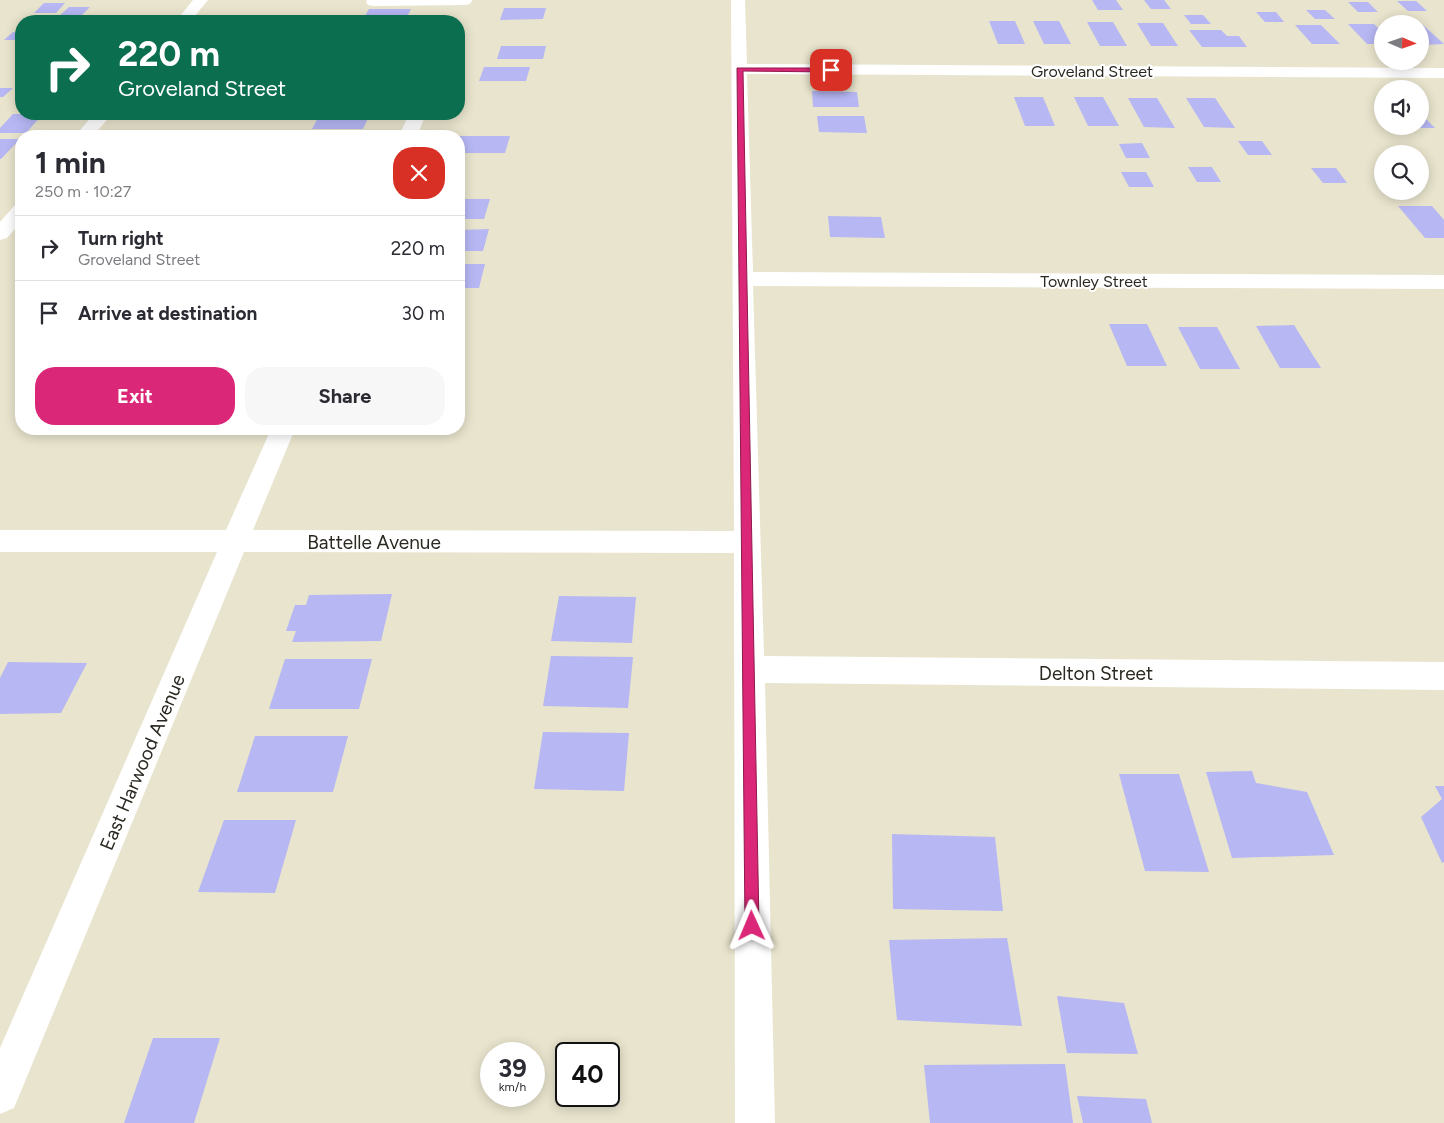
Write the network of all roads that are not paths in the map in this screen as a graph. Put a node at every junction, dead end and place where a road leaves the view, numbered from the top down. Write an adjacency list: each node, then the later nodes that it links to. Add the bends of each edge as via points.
1 (201, 0): 5 (street)
2 (738, 0): 6 (street)
3 (373, 2): 4 (street)
4 (463, 5)
5 (187, 15)
6 (740, 69): 7 (street, Groveland Street); 12 (street)
7 (1444, 73)
8 (99, 120): 9 (street)
9 (89, 130)
10 (15, 217): 11 (street)
11 (0, 234)
12 (744, 279): 13 (street, Townley Street); 17 (street)
13 (1444, 282)
14 (280, 435): 16 (street, East Harwood Avenue)
15 (0, 540): 16 (street, Battelle Avenue)
16 (235, 541): 17 (street, Battelle Avenue); 20 (street, East Harwood Avenue)
17 (748, 542): 18 (street)
18 (749, 669): 19 (street, Delton Street); 21 (street)
19 (1444, 676)
20 (0, 1094)
21 (755, 1123)

